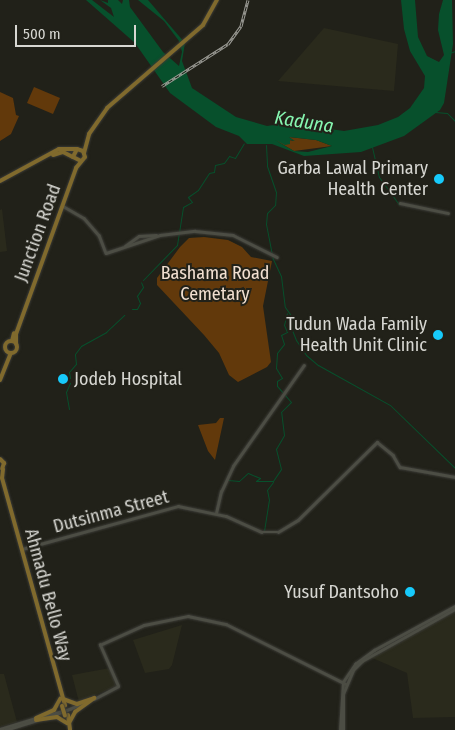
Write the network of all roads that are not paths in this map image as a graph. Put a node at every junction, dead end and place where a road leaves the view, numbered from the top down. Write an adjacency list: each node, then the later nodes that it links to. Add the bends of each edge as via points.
1 (216, 0): 2 (main road, via 207,19)
2 (146, 73): 3 (main road, via 99,113); 4 (main road, via 97,120 86,140)
3 (78, 149): 4 (main road); 5 (main road, Junction Road); 7 (main road, via 59,149)
4 (84, 153): 6 (main road, Junction Road)
5 (73, 158): 6 (main road); 7 (main road, via 65,152 58,152); 15 (main road, Junction Road, via 74,169)
6 (81, 161): 10 (main road, Junction Road)
7 (6, 179): 8 (main road)
8 (0, 182)
9 (400, 203): 11 (street)
10 (63, 206): 13 (street, via 84,218 99,235 106,253); 16 (main road, Junction Road, via 16,334)
11 (448, 213)
12 (160, 235): 13 (street); 13 (street, via 140,236); 14 (street, via 183,230 233,235)
13 (122, 248)
14 (277, 257)
15 (12, 340): 16 (main road); 17 (main road)
16 (16, 344): 18 (main road, via 16,351)
17 (5, 349): 18 (main road); 20 (main road)
18 (11, 353): 21 (main road)
19 (304, 365): 26 (street, via 229,472)
20 (0, 374)
21 (0, 380)
22 (0, 458): 23 (main road, Ahmadu Bello Way, via 4,463)
23 (1, 470): 27 (main road, Ahmadu Bello Way)
24 (455, 477): 26 (street, Dutsinma Street, via 400,467 393,455 377,442 284,530 265,532)
25 (0, 479): 31 (main road, Ahmadu Bello Way)
26 (216, 513): 27 (street, Dutsinma Street, via 178,506)
27 (22, 549): 31 (main road, Ahmadu Bello Way)
28 (455, 607): 29 (street, via 367,654)
29 (344, 683): 30 (street, via 226,624 191,616 144,625 100,645 118,686); 37 (street)
30 (94, 698): 31 (main road, via 78,704); 32 (street, via 74,708); 33 (main road, via 75,712)
31 (61, 699): 32 (main road, via 54,710); 33 (main road, Ahmadu Bello Way, bridge)
32 (36, 719): 33 (main road, via 57,717); 34 (street); 35 (street)
33 (68, 723): 36 (main road, Ahmadu Bello Way)
34 (0, 729)
35 (5, 730)
36 (69, 730)
37 (341, 730)

